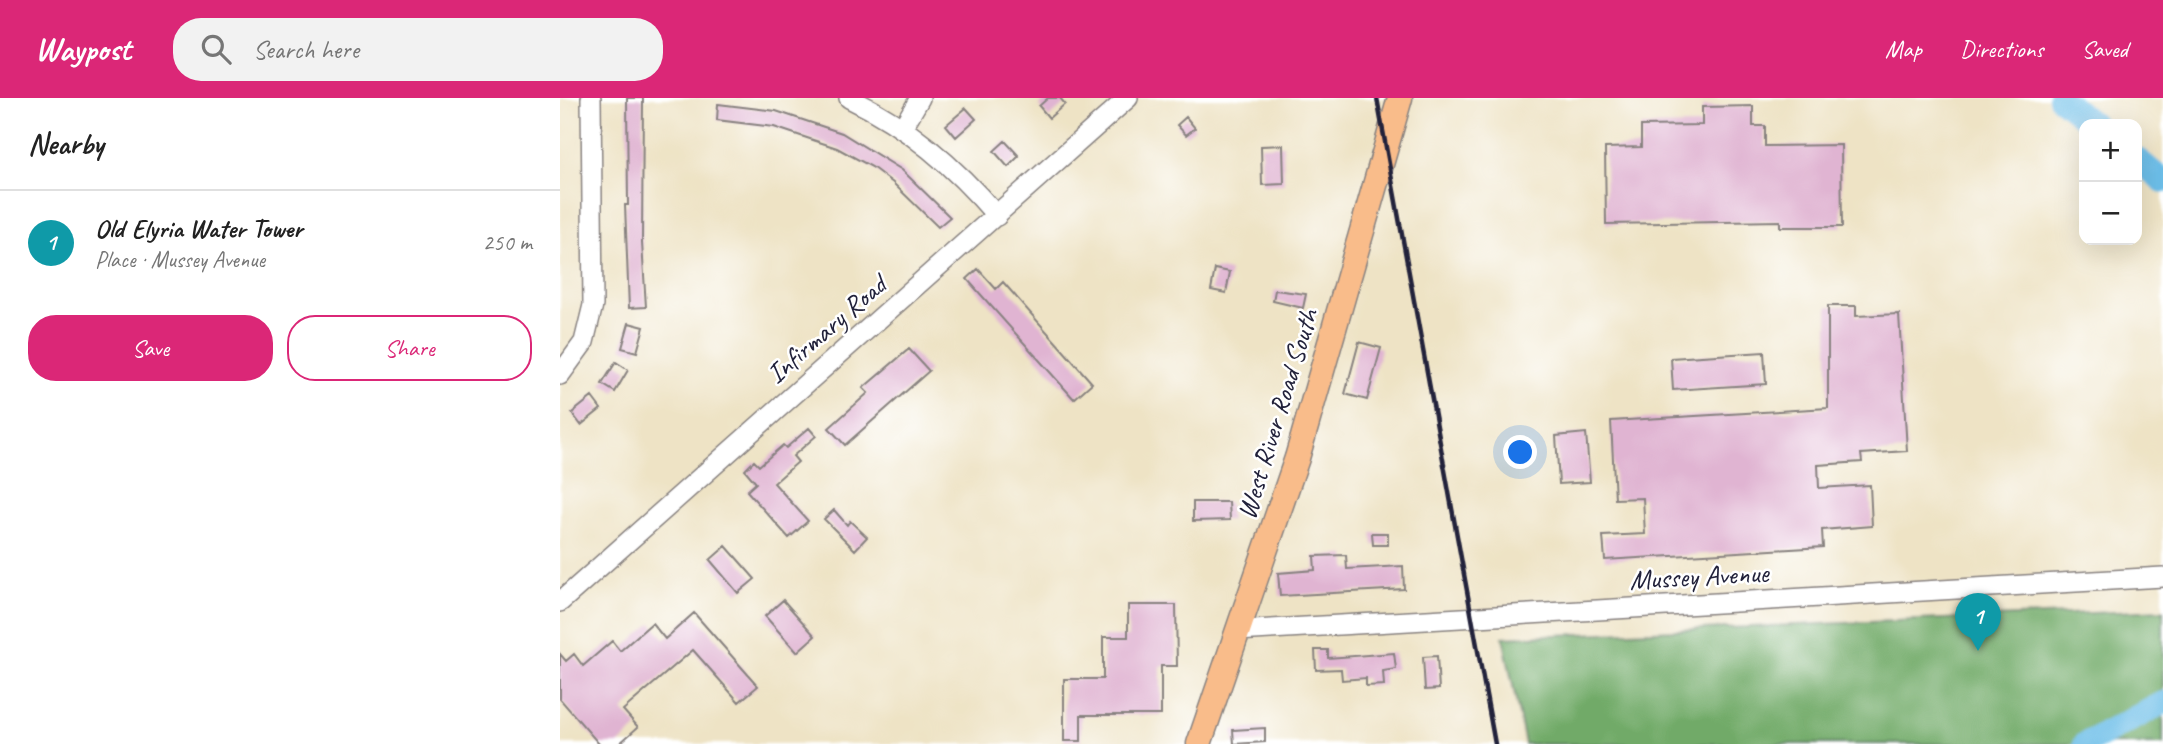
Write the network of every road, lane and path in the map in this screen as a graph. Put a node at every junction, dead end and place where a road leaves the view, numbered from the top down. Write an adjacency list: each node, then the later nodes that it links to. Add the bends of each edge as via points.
1 (591, 98): 8 (street, via 593,305 584,342)
2 (849, 98): 6 (street)
3 (920, 98): 6 (street)
4 (1128, 98): 7 (street, Infirmary Road)
5 (1400, 98): 11 (main road, West River Road South, via 1328,358)
6 (903, 127): 7 (street, via 951,166)
7 (997, 216): 10 (street, Infirmary Road)
8 (560, 375)
9 (2163, 577): 11 (street, Mussey Avenue)
10 (560, 602)
11 (1237, 631): 12 (main road, West River Road South)
12 (1199, 744)

